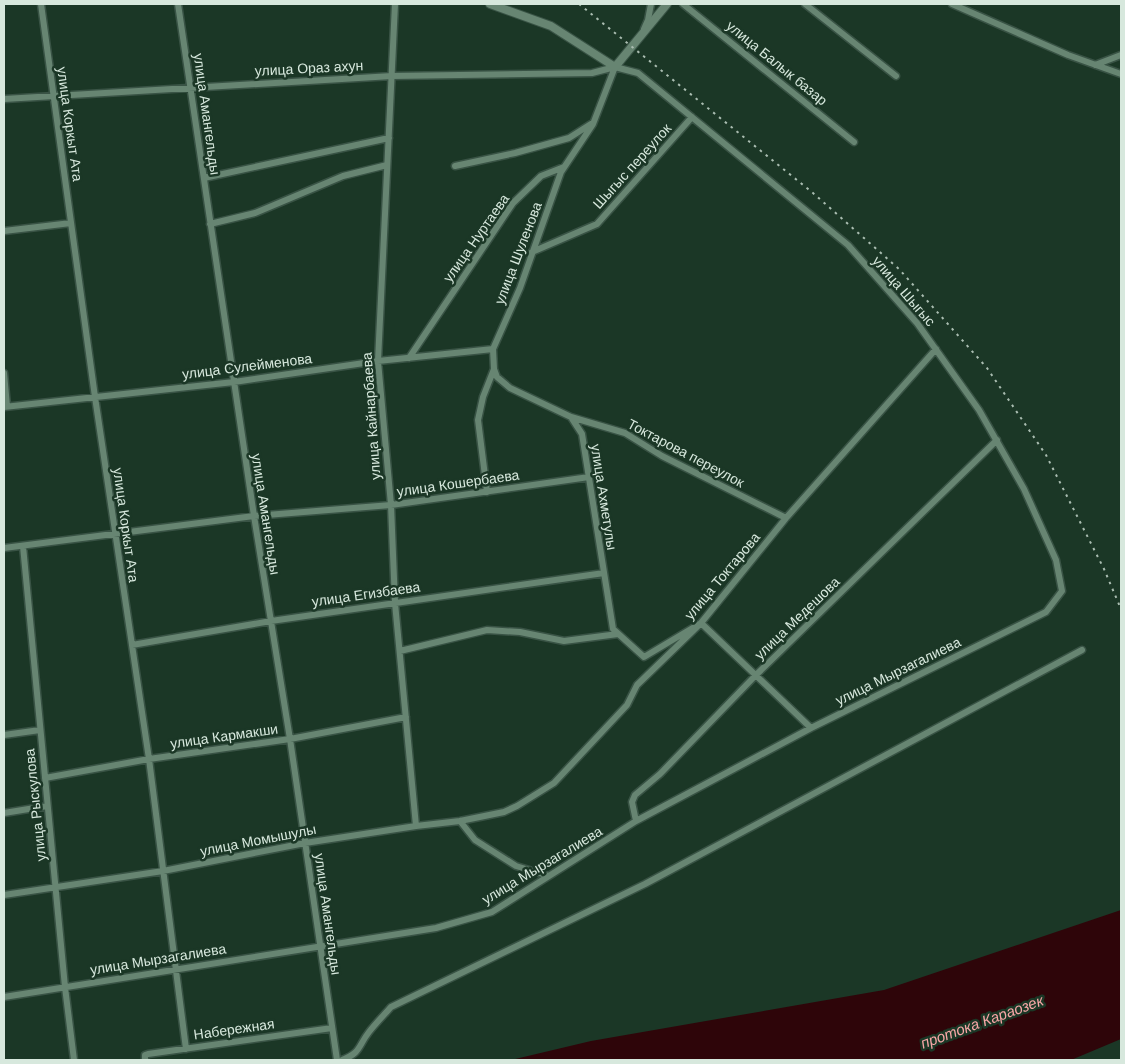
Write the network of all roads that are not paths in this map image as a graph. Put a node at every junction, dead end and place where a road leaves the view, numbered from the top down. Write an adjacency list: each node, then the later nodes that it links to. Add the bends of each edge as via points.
1 (42, 4): 18 (street, улица Коркыт Ата)
2 (178, 4): 17 (street, улица Амангельды)
3 (395, 4): 15 (street, улица Кайнарбаева)
4 (490, 4): 13 (street, via 551,26)
5 (651, 4): 10 (street)
6 (667, 4): 10 (street)
7 (683, 4): 23 (street, улица Балык базар)
8 (805, 4): 16 (street)
9 (952, 4): 12 (street)
10 (639, 38): 13 (street)
11 (1121, 55): 12 (street)
12 (1095, 65): 14 (street)
13 (615, 67): 15 (street, улица Ораз ахун, via 592,73); 20 (street, улица Шыгыс, via 638,74); 21 (street)
14 (1121, 74)
15 (392, 76): 17 (street, улица Ораз ахун); 22 (street, улица Кайнарбаева)
16 (896, 76)
17 (190, 87): 18 (street, улица Ораз ахун); 27 (street, улица Амангельды)
18 (54, 96): 19 (street, улица Ораз ахун); 28 (street, улица Коркыт Ата)
19 (4, 99)
20 (692, 117): 31 (street, Шыгыс переулок, via 597,224); 33 (street, улица Шыгыс, via 848,245 917,323)
21 (592, 124): 25 (street, via 569,138); 26 (street)
22 (389, 138): 24 (street, улица Кайнарбаева); 27 (street)
23 (854, 142)
24 (387, 165): 29 (street, via 343,176 256,213); 35 (street, улица Кайнарбаева)
25 (455, 166)
26 (565, 166): 31 (street, улица Шуленова); 34 (street, улица Нуртаева, via 541,176 513,203)
27 (204, 178): 29 (street, улица Амангельды)
28 (71, 223): 30 (street); 39 (street, улица Коркыт Ата)
29 (210, 224): 38 (street, улица Амангельды)
30 (4, 231)
31 (532, 252): 32 (street, улица Шуленова)
32 (493, 349): 34 (street, улица Сулейменова); 36 (street)
33 (936, 350): 42 (street, улица Шыгыс); 47 (street, улица Токтарова)
34 (409, 358): 35 (street, улица Сулейменова)
35 (378, 361): 38 (street, улица Сулейменова); 45 (street, улица Кайнарбаева)
36 (494, 369): 41 (street, via 497,377 510,388); 44 (street, via 478,420)
37 (4, 373): 40 (street)
38 (234, 382): 39 (street, улица Сулейменова); 46 (street, улица Амангельды)
39 (95, 396): 40 (street, улица Сулейменова); 48 (street, улица Коркыт Ата)
40 (5, 407)
41 (571, 417): 43 (street, улица Ахметулы, via 582,434); 47 (street, Токтарова переулок, via 625,433 662,456)
42 (997, 440): 53 (street, улица Шыгыс, via 1024,489 1056,560 1062,590); 60 (street, улица Медешова)
43 (588, 477): 44 (street, улица Кошербаева); 51 (street, улица Ахметулы)
44 (487, 492): 45 (street, улица Кошербаева)
45 (391, 505): 46 (street, улица Кошербаева); 52 (street, улица Кайнарбаева)
46 (254, 516): 48 (street, улица Кошербаева); 54 (street, улица Амангельды)
47 (786, 518): 55 (street, улица Токтарова)
48 (115, 534): 49 (street, улица Кошербаева); 57 (street, улица Коркыт Ата)
49 (23, 546): 50 (street, улица Кошербаева); 63 (street, улица Рыскулова)
50 (4, 548)
51 (604, 573): 52 (street, улица Егизбаева); 56 (street, улица Ахметулы, via 612,629)
52 (395, 603): 54 (street, улица Егизбаева); 59 (street, улица Кайнарбаева)
53 (1046, 612): 62 (street, улица Мырзагалиева)
54 (271, 620): 57 (street, улица Егизбаева); 65 (street, улица Амангельды)
55 (700, 623): 56 (street, улица Ахметулы, via 644,657); 60 (street); 69 (street, улица Токтарова, via 637,686 627,705 554,783)
56 (618, 634): 59 (street, via 564,641 520,632 487,630)
57 (132, 645): 66 (street, улица Коркыт Ата)
58 (1082, 650): 88 (street, via 646,884 391,1007 368,1033 358,1051)
59 (400, 651): 61 (street, улица Кайнарбаева)
60 (755, 676): 62 (street); 72 (street, улица Медешова, via 660,774 635,795 632,802)
61 (406, 717): 65 (street, улица Кармакши); 73 (street, улица Кайнарбаева)
62 (811, 728): 72 (street, улица Мырзагалиева)
63 (40, 730): 64 (street); 67 (street, улица Рыскулова)
64 (4, 735)
65 (290, 739): 66 (street, улица Кармакши); 74 (street, улица Амангельды)
66 (149, 760): 67 (street, улица Кармакши); 75 (street, улица Коркыт Ата)
67 (44, 778): 68 (street, улица Рыскулова)
68 (47, 806): 70 (street); 77 (street, улица Рыскулова)
69 (517, 806): 71 (street, улица Момышулы)
70 (4, 813)
71 (460, 821): 73 (street, улица Момышулы); 76 (street, via 475,840 516,866)
72 (636, 821): 76 (street, улица Мырзагалиева)
73 (416, 826): 74 (street, улица Момышулы)
74 (305, 843): 75 (street, улица Момышулы); 79 (street, улица Амангельды)
75 (163, 871): 77 (street, улица Момышулы); 80 (street, улица Коркыт Ата)
76 (549, 876): 79 (street, улица Мырзагалиева, via 492,912 436,928)
77 (56, 887): 78 (street, улица Момышулы); 81 (street, улица Рыскулова)
78 (4, 895)
79 (320, 946): 80 (street, улица Мырзагалиева); 83 (street, улица Амангельды)
80 (176, 969): 81 (street, улица Мырзагалиева); 84 (street, улица Коркыт Ата)
81 (65, 987): 82 (street, улица Мырзагалиева); 85 (street, улица Рыскулова)
82 (4, 997)
83 (332, 1028): 84 (street, Набережная); 87 (street, улица Амангельды)
84 (186, 1049): 86 (street, Набережная, via 148,1054)
85 (74, 1060)
86 (145, 1060)
87 (337, 1060)
88 (342, 1060)

